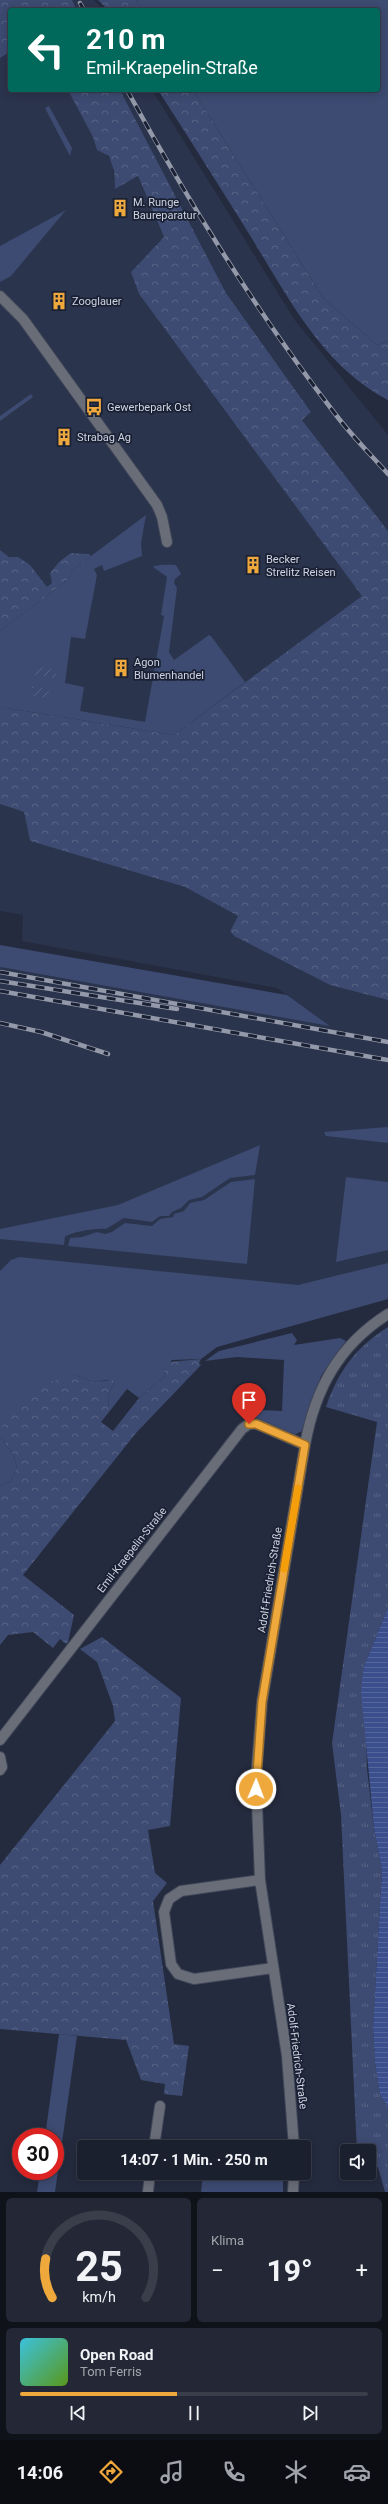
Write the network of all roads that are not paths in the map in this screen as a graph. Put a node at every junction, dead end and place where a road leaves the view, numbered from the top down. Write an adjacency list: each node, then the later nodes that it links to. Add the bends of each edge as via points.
1 (0, 296): 2 (street, via 23,319 157,505)
2 (168, 542)
3 (388, 1314): 4 (street, Adolf-Friedrich-Straße, via 355,1338 333,1365 318,1395)
4 (305, 1445): 5 (street, Emil-Kraepelin-Straße, via 256,1424 249,1424 242,1429); 8 (street, Adolf-Friedrich-Straße, via 259,1731 256,1812)
5 (0, 1740)
6 (0, 1757): 7 (street)
7 (0, 1770)
8 (260, 1880): 9 (street, Adolf-Friedrich-Straße); 9 (street, via 174,1894 164,1908 171,1964 175,1971 186,1978 194,1979)
9 (273, 1968): 12 (street, Adolf-Friedrich-Straße, via 291,2090)
10 (160, 2106): 11 (street)
11 (155, 2140)
12 (294, 2140)
13 (149, 2180): 15 (street)
14 (294, 2180): 16 (street)
15 (148, 2192)
16 (293, 2192)

